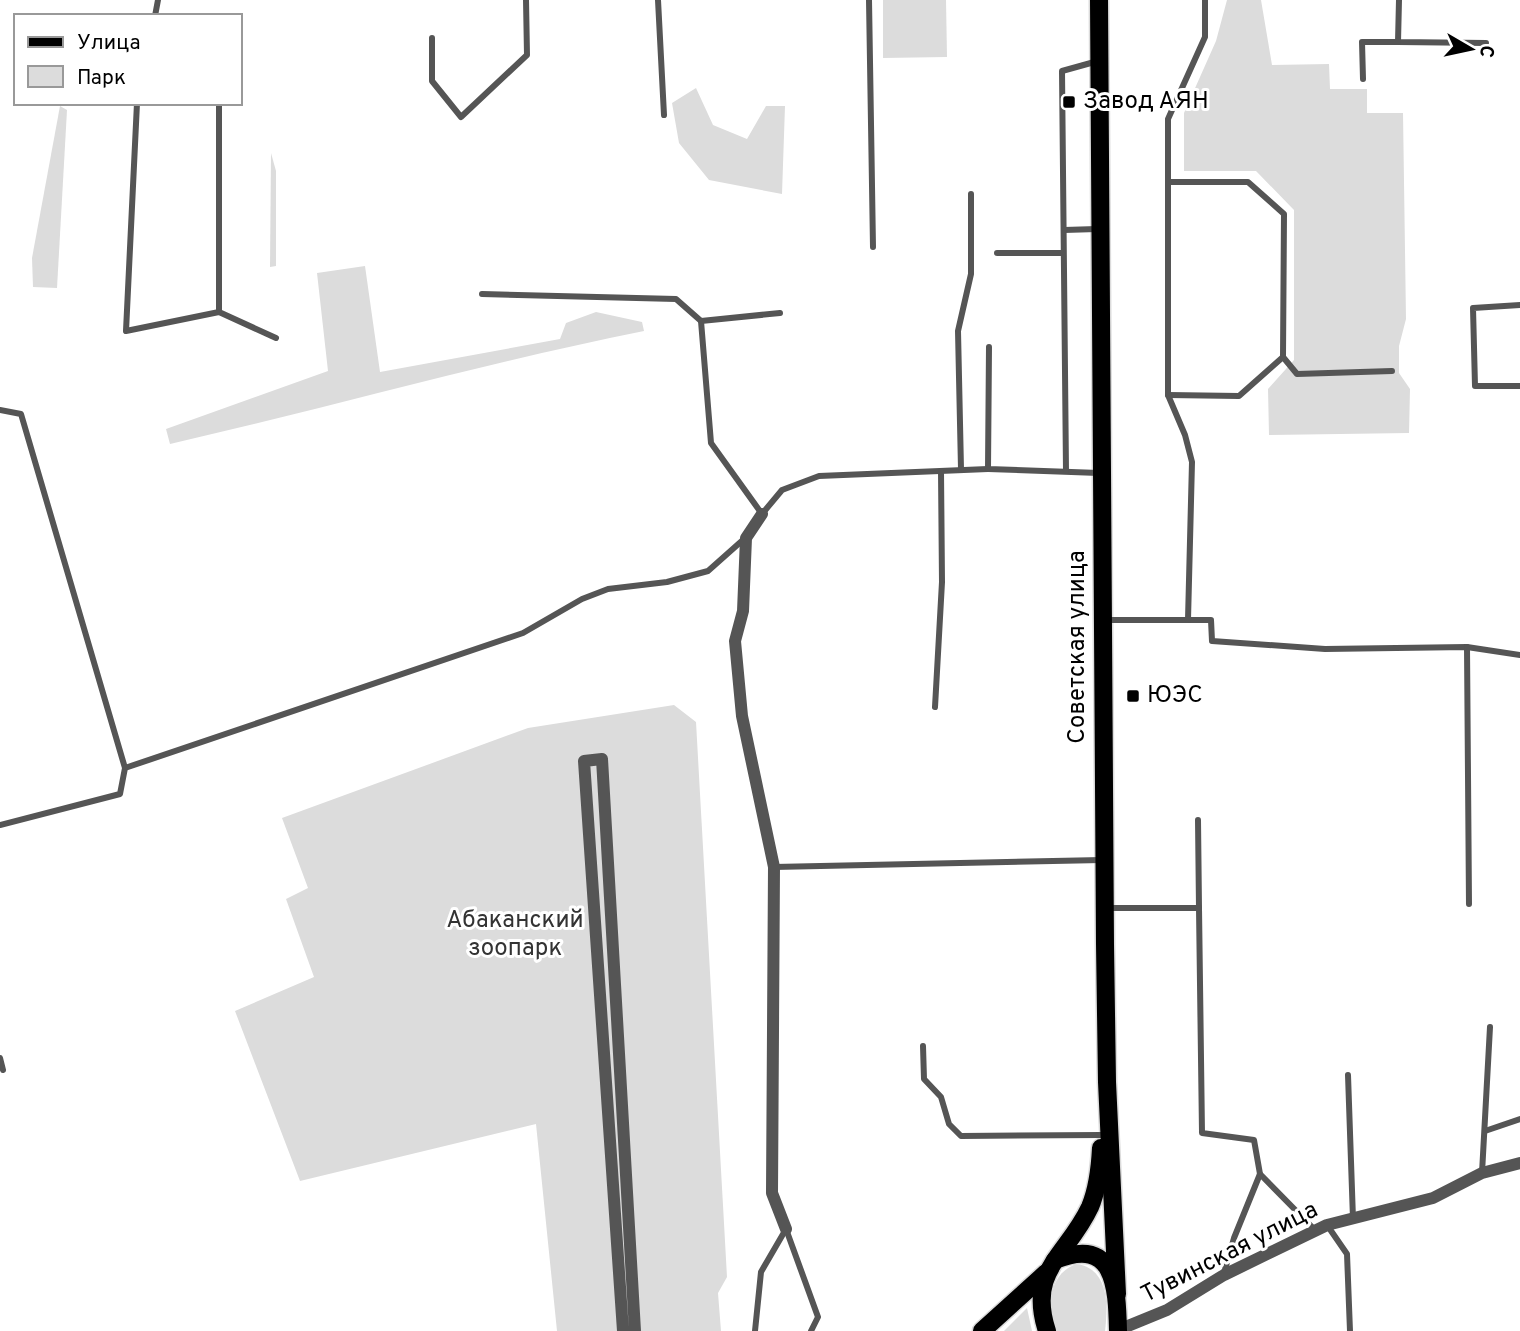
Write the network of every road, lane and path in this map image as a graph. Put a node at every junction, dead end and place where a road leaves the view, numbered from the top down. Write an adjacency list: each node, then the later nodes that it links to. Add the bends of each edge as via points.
1 (526, 0): 7 (lane, via 527,55 461,117 432,81)
2 (658, 0): 14 (lane)
3 (869, 0): 19 (lane)
4 (1099, 0): 10 (main road, Советская улица)
5 (1206, 0): 15 (lane, via 1205,37 1168,119)
6 (1399, 0): 8 (lane)
7 (432, 38)
8 (1398, 42): 9 (lane); 11 (lane, via 1363,42)
9 (1486, 43)
10 (1100, 60): 17 (main road, Советская улица); 18 (lane, via 1062,71)
11 (1363, 79)
12 (137, 105): 24 (lane, via 126,331)
13 (219, 105): 24 (lane)
14 (664, 115)
15 (1168, 182): 29 (lane, via 1248,181 1284,214); 32 (lane)
16 (971, 194): 34 (lane, via 971,274 958,331)
17 (1100, 229): 18 (lane); 38 (main road, Советская улица)
18 (1064, 230): 21 (lane)
19 (873, 247)
20 (997, 253): 21 (lane)
21 (1063, 253): 37 (lane)
22 (482, 295): 26 (lane, via 676,299)
23 (1520, 306): 31 (lane, via 1473,308 1475,386)
24 (219, 312): 27 (lane)
25 (780, 313): 26 (lane)
26 (701, 321): 39 (lane, via 711,443)
27 (276, 338)
28 (989, 347): 35 (lane)
29 (1283, 357): 30 (lane, via 1297,373); 32 (lane, via 1239,396)
30 (1392, 371)
31 (1520, 386)
32 (1168, 395): 42 (lane, via 1192,462)
33 (0, 410): 46 (lane, via 21,414)
34 (961, 469): 35 (lane); 36 (lane)
35 (988, 469): 37 (lane)
36 (941, 471): 39 (lane, via 819,476 782,491); 45 (lane, via 942,582)
37 (1066, 471): 38 (lane)
38 (1101, 473): 41 (main road, Советская улица)
39 (762, 514): 40 (street)
40 (746, 538): 46 (lane, via 708,571 667,582 608,589 523,633); 50 (street, via 736,653 742,716)
41 (1103, 620): 42 (lane); 49 (main road, Советская улица)
42 (1188, 620): 43 (lane, via 1211,620 1212,641 1325,649)
43 (1467, 647): 44 (lane); 51 (lane)
44 (1520, 655)
45 (935, 706)
46 (125, 768): 48 (lane, via 120,793)
47 (1198, 820): 53 (lane)
48 (0, 825)
49 (1104, 860): 50 (lane); 52 (main road, Советская улица)
50 (774, 867): 68 (street, via 772,1193)
51 (1469, 904)
52 (1104, 908): 53 (lane); 59 (main road, Советская улица)
53 (1199, 908): 65 (lane, via 1202,1133 1254,1140)
54 (1490, 1027): 61 (lane)
55 (923, 1046): 62 (lane, via 924,1079 941,1097 949,1124 961,1136)
56 (0, 1058): 57 (lane)
57 (3, 1070)
58 (1348, 1075): 66 (lane)
59 (1107, 1082): 62 (main road); 71 (main road, Советская улица)
60 (1520, 1119): 61 (lane)
61 (1485, 1132): 64 (lane)
62 (1102, 1135): 69 (main road, via 1097,1186 1090,1206)
63 (1520, 1163): 64 (street, Тувинская улица)
64 (1482, 1173): 66 (street, Тувинская улица, via 1433,1198)
65 (1260, 1174): 67 (lane); 70 (lane)
66 (1353, 1219): 67 (street, Тувинская улица)
67 (1321, 1228): 70 (street, Тувинская улица); 79 (lane, via 1347,1254)
68 (786, 1229): 74 (lane, via 761,1272); 75 (lane, via 818,1317)
69 (1050, 1266): 71 (main road, via 1074,1252 1090,1254 1111,1272); 76 (main road); 77 (main road, via 1042,1287)
70 (1224, 1275): 78 (street, Тувинская улица, via 1167,1310)
71 (1117, 1294): 78 (main road, Советская улица)
72 (623, 1331): 73 (street, via 584,761 602,759)
73 (635, 1331)
74 (755, 1331)
75 (811, 1331)
76 (982, 1331)
77 (1047, 1331)
78 (1118, 1331)
79 (1350, 1331)

